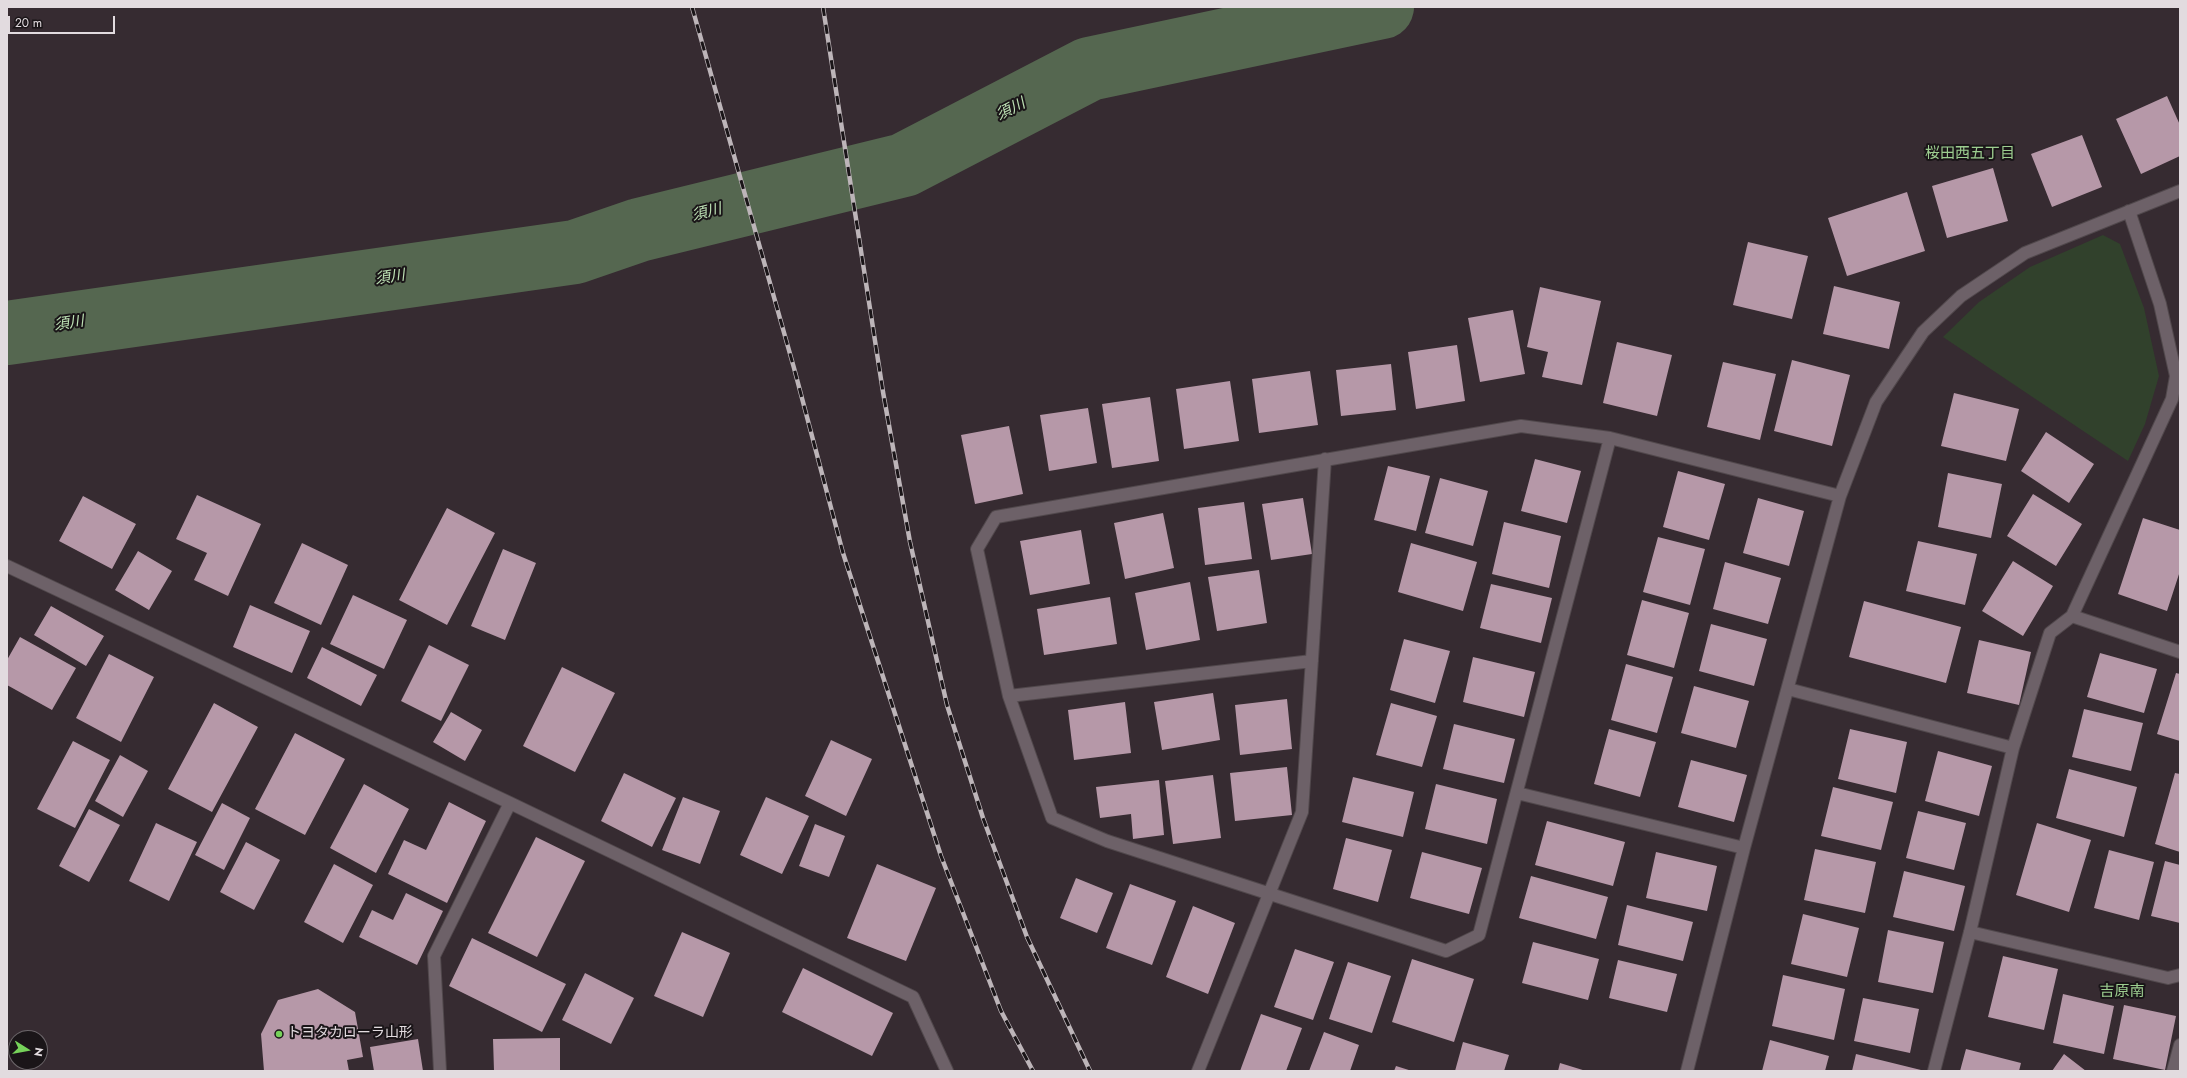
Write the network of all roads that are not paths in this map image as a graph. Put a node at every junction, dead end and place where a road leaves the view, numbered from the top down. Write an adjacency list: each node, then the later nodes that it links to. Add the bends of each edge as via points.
1 (2180, 191): 2 (street)
2 (2129, 210): 5 (street, via 2025,253 1961,296 1923,332 1876,402); 7 (street, via 2160,304 2176,376 2172,399)
3 (1610, 438): 4 (street, via 1521,426); 5 (street); 13 (street)
4 (1325, 459): 9 (street); 11 (street, via 996,516 978,549)
5 (1840, 496): 10 (street)
6 (7, 566): 14 (street)
7 (2072, 616): 8 (street); 12 (street, via 2050,633)
8 (2180, 652)
9 (1312, 661): 11 (street); 16 (street, via 1302,812)
10 (1788, 689): 12 (street); 15 (street)
11 (1009, 696): 16 (street, via 1052,818 1107,841)
12 (2013, 748): 17 (street)
13 (1517, 793): 15 (street); 16 (street, via 1479,935 1446,951)
14 (510, 803): 20 (street, via 434,956); 21 (street, via 913,996)
15 (1744, 848): 23 (street)
16 (1268, 894): 22 (street)
17 (1970, 932): 18 (street, via 2168,978); 24 (street)
18 (2180, 974)
19 (2180, 1045): 25 (street)
20 (440, 1071)
21 (947, 1071)
22 (1198, 1071)
23 (1687, 1071)
24 (1934, 1071)
25 (2173, 1071)

